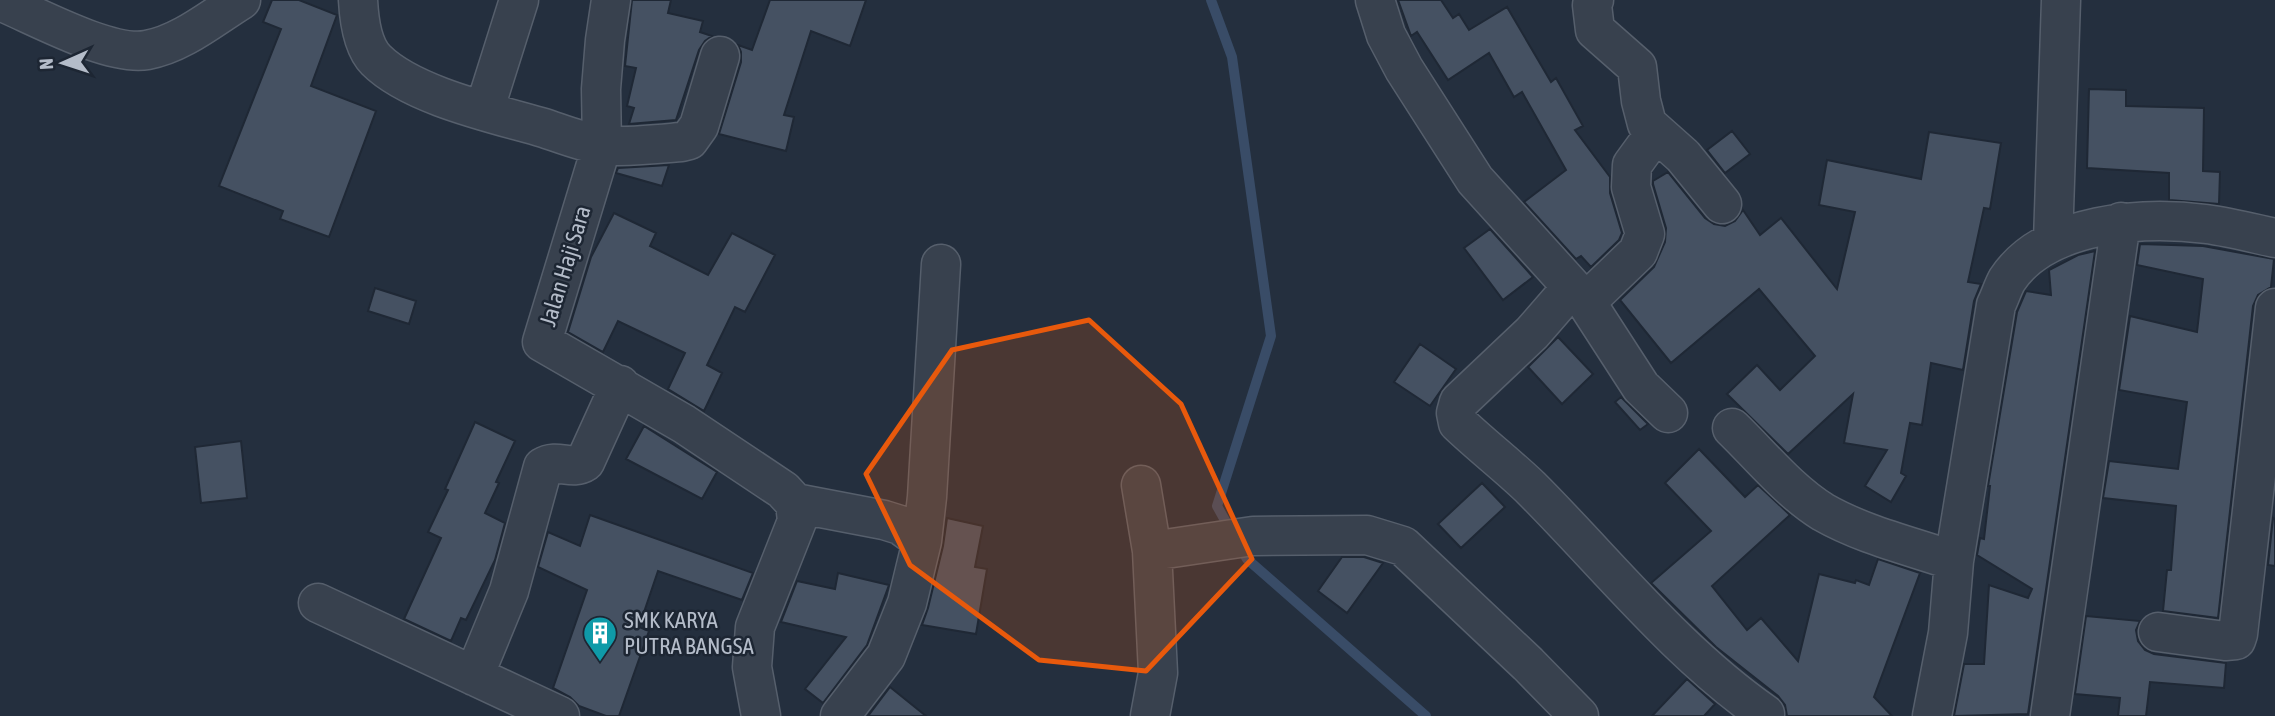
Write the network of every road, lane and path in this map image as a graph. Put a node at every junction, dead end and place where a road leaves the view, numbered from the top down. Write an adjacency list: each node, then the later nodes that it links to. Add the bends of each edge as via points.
1 (358, 0): 10 (street, via 359,22 375,60 422,89)
2 (519, 0): 10 (street)
3 (611, 0): 12 (street, via 601,89)
4 (1376, 0): 18 (street, via 1386,35 1404,69 1475,180)
5 (1594, 0): 11 (street, via 1595,30 1637,67 1643,112)
6 (2061, 0): 16 (street)
7 (0, 1): 8 (street, via 128,52 167,44)
8 (222, 6)
9 (720, 56): 12 (street, via 699,125 689,140)
10 (484, 111): 12 (street)
11 (1656, 132): 13 (street, via 1684,156); 18 (street, via 1632,164 1631,187 1646,234 1638,252)
12 (602, 145): 20 (street, Jalan Haji Sara, via 542,342)
13 (1722, 204)
14 (2122, 222): 15 (street, via 2205,223); 16 (street); 38 (street)
15 (2275, 238)
16 (2053, 240): 27 (street, via 2023,262 1996,305)
17 (941, 264): 25 (street)
18 (1579, 294): 21 (street, via 1641,387); 31 (street, via 1459,402 1458,423 1529,486 1694,657 1727,688)
19 (2275, 308): 29 (street, via 2238,634 2235,640 2225,641)
20 (620, 385): 24 (street, Jalan Haji Sara, via 749,466); 30 (street, via 585,462 578,466 553,462 544,467 509,591)
21 (1668, 412)
22 (1732, 428): 27 (street, via 1821,510 1850,526)
23 (1141, 485): 26 (street)
24 (795, 503): 25 (street, via 884,520); 33 (street, via 797,521 755,626 752,667)
25 (922, 541): 34 (street, via 907,603 886,656)
26 (1152, 551): 35 (street, via 1158,673); 36 (street, via 1253,536 1367,535 1403,546)
27 (1954, 561): 37 (street, via 1948,633)
28 (318, 603): 30 (street)
29 (2158, 632)
30 (474, 677): 32 (street)
31 (1765, 714)
32 (560, 716)
33 (761, 716)
34 (841, 716)
35 (1150, 716)
36 (1579, 716)
37 (1932, 716)
38 (2050, 716)

